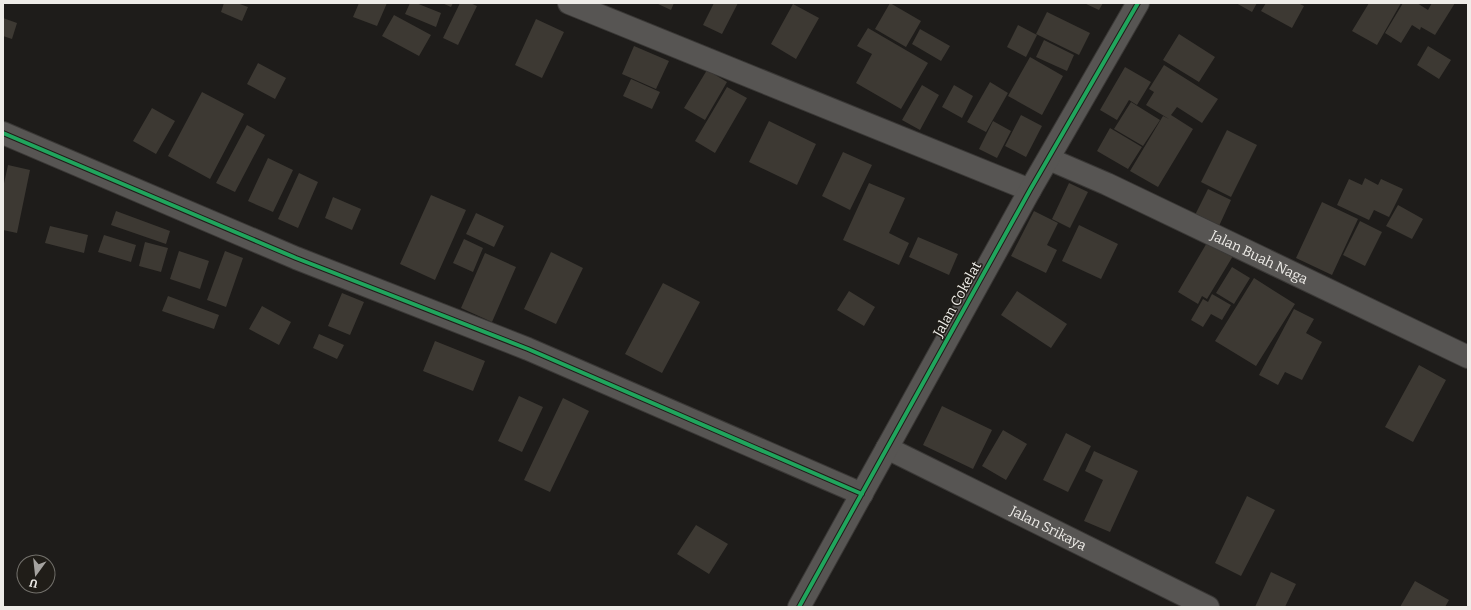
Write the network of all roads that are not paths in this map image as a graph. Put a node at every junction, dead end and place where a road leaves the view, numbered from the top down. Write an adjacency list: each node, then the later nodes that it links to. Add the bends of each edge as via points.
1 (569, 3): 5 (street)
2 (1138, 3): 4 (street, Jalan Cokelat)
3 (3, 133): 8 (street, via 296,258 528,349)
4 (1049, 159): 5 (street, Jalan Cokelat); 6 (street, Jalan Buah Naga, via 1107,184)
5 (1030, 190): 7 (street, Jalan Cokelat)
6 (1468, 357)
7 (887, 448): 8 (street, Jalan Cokelat); 10 (street, Jalan Srikaya)
8 (862, 494): 9 (street, Jalan Cokelat)
9 (798, 607)
10 (1208, 607)

